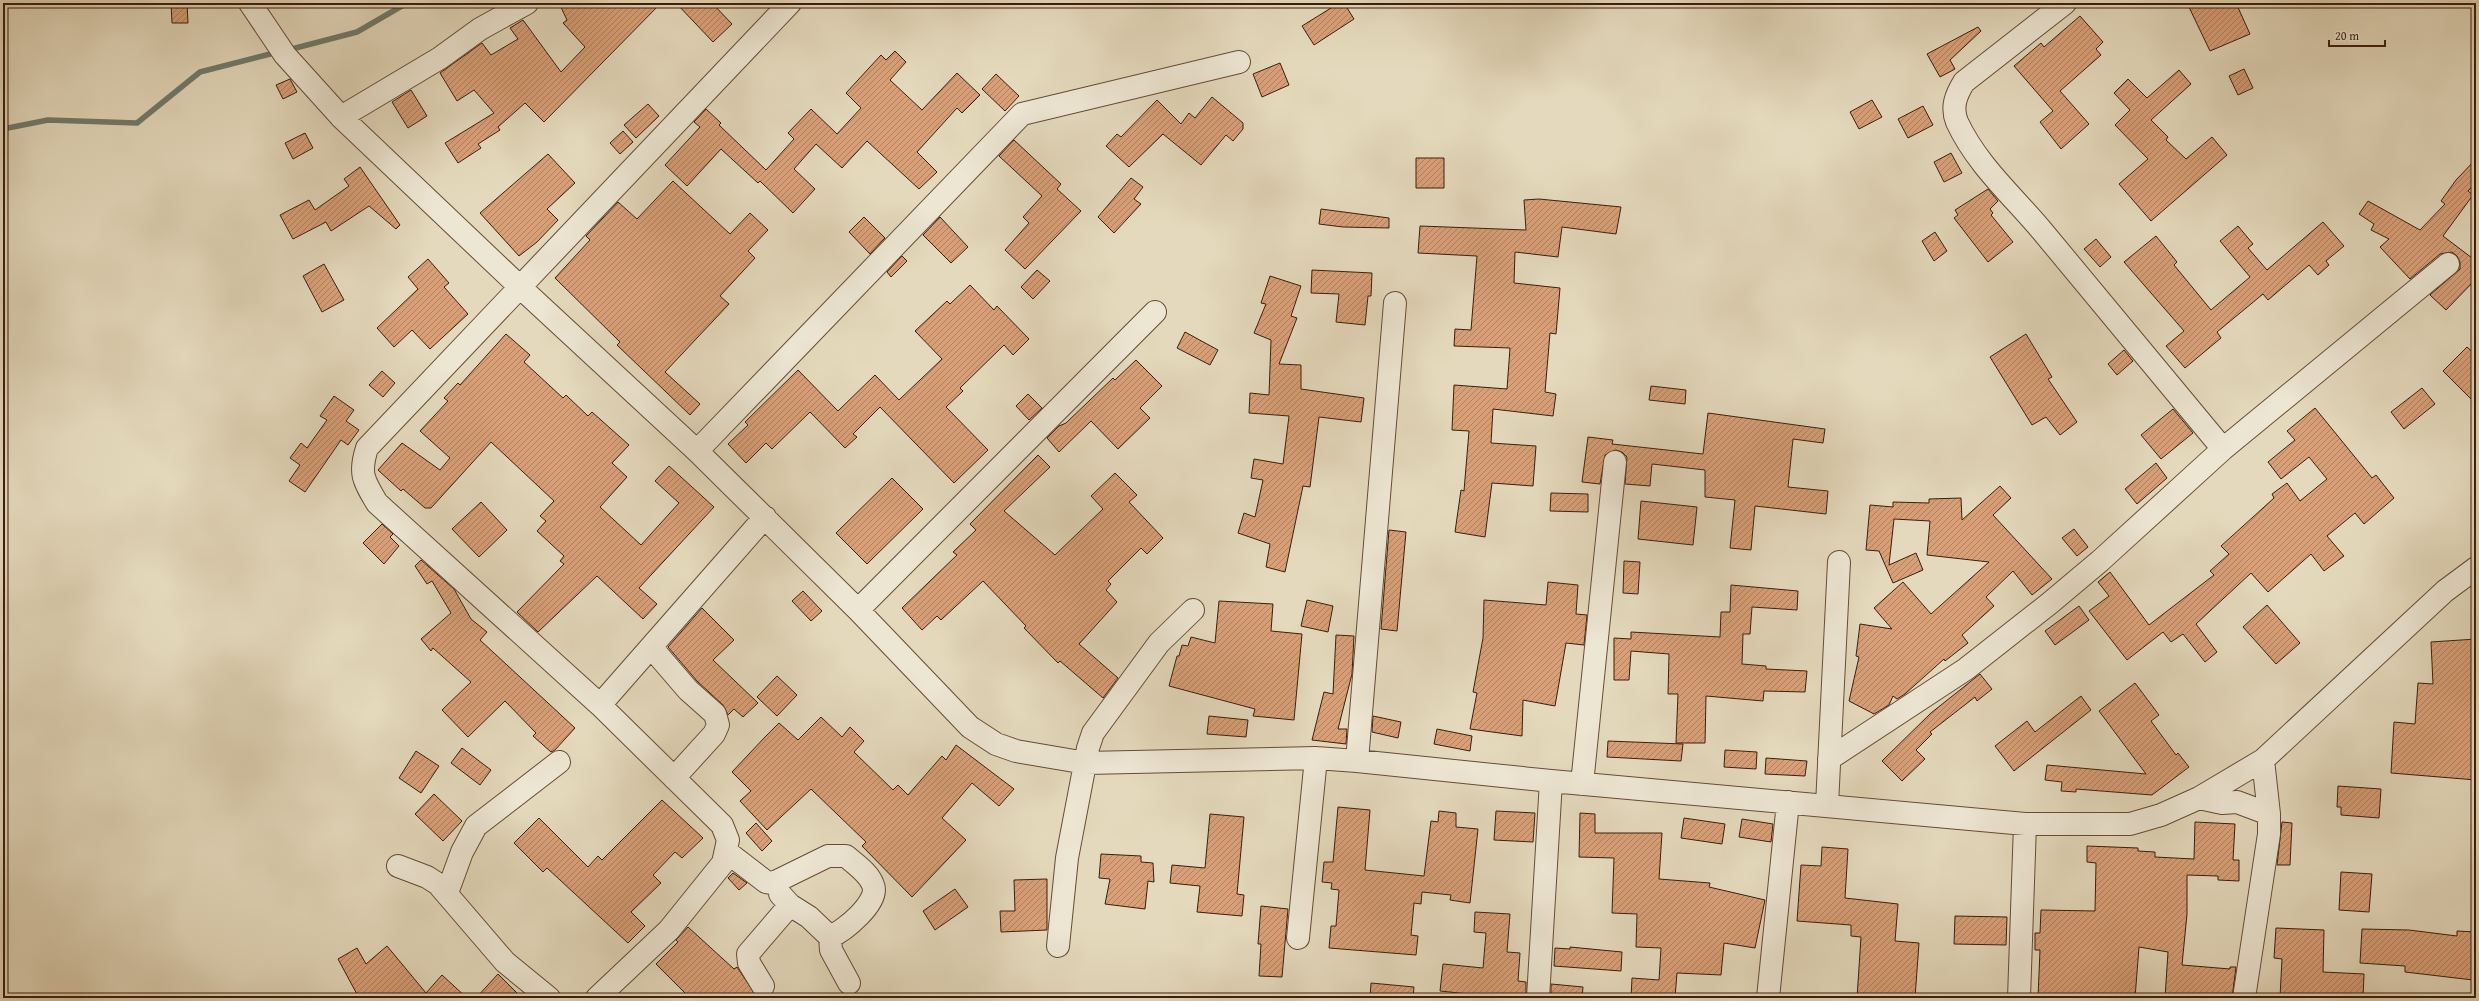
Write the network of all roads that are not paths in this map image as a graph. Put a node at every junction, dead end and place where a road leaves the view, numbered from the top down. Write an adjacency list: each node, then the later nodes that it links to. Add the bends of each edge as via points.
1 (250, 3): 6 (street, via 281,48)
2 (527, 3): 6 (street, via 480,29 440,58)
3 (790, 3): 8 (street)
4 (2065, 3): 11 (street, via 1964,82 1953,106 1957,121 1988,172 2028,214)
5 (1239, 62): 12 (street, via 1022,114)
6 (342, 117): 8 (street)
7 (2448, 264): 11 (street)
8 (521, 288): 12 (street); 20 (street, via 367,448 361,466 366,485 377,503)
9 (1395, 303): 24 (street)
10 (1155, 312): 17 (street)
11 (2223, 449): 22 (street, via 2050,603 1966,669)
12 (697, 451): 14 (street)
13 (1615, 462): 29 (street)
14 (765, 517): 17 (street); 19 (street)
15 (1839, 562): 22 (street)
16 (2476, 568): 23 (street, via 2445,591)
17 (858, 610): 26 (street, via 970,727 996,744 1016,751)
18 (1194, 610): 26 (street, via 1159,643 1110,708 1093,733)
19 (651, 647): 20 (street); 27 (street, via 688,690 715,714 718,725 714,734)
20 (600, 705): 27 (street)
21 (1316, 758): 24 (street); 26 (street); 41 (street)
22 (1829, 759): 32 (street)
23 (2263, 760): 30 (street); 33 (street)
24 (1357, 761): 28 (street)
25 (559, 762): 38 (street, via 476,826 462,852)
26 (1086, 763): 42 (street, via 1067,858)
27 (674, 778): 35 (street, via 722,825 728,840)
28 (1550, 781): 29 (street); 47 (street)
29 (1582, 784): 31 (street)
30 (2199, 798): 33 (street, via 2237,802); 34 (street, via 2161,815 2130,824)
31 (1788, 802): 32 (street); 48 (street)
32 (1827, 805): 34 (street)
33 (2269, 814): 50 (street, via 2269,834)
34 (2025, 824): 49 (street)
35 (727, 852): 37 (street, via 766,882); 46 (street, via 723,863 668,930)
36 (398, 866): 38 (street, via 427,877)
37 (773, 884): 39 (street); 40 (street, via 828,856 846,856 867,876 874,885 874,891 866,907 848,926)
38 (447, 893): 45 (street, via 505,962)
39 (790, 905): 40 (street, via 813,920); 44 (street, via 748,954 749,963)
40 (830, 937): 43 (street, via 831,950)
41 (1298, 938)
42 (1058, 946)
43 (849, 983)
44 (763, 986)
45 (549, 998)
46 (597, 998)
47 (1538, 998)
48 (1768, 998)
49 (2019, 998)
50 (2244, 998)

